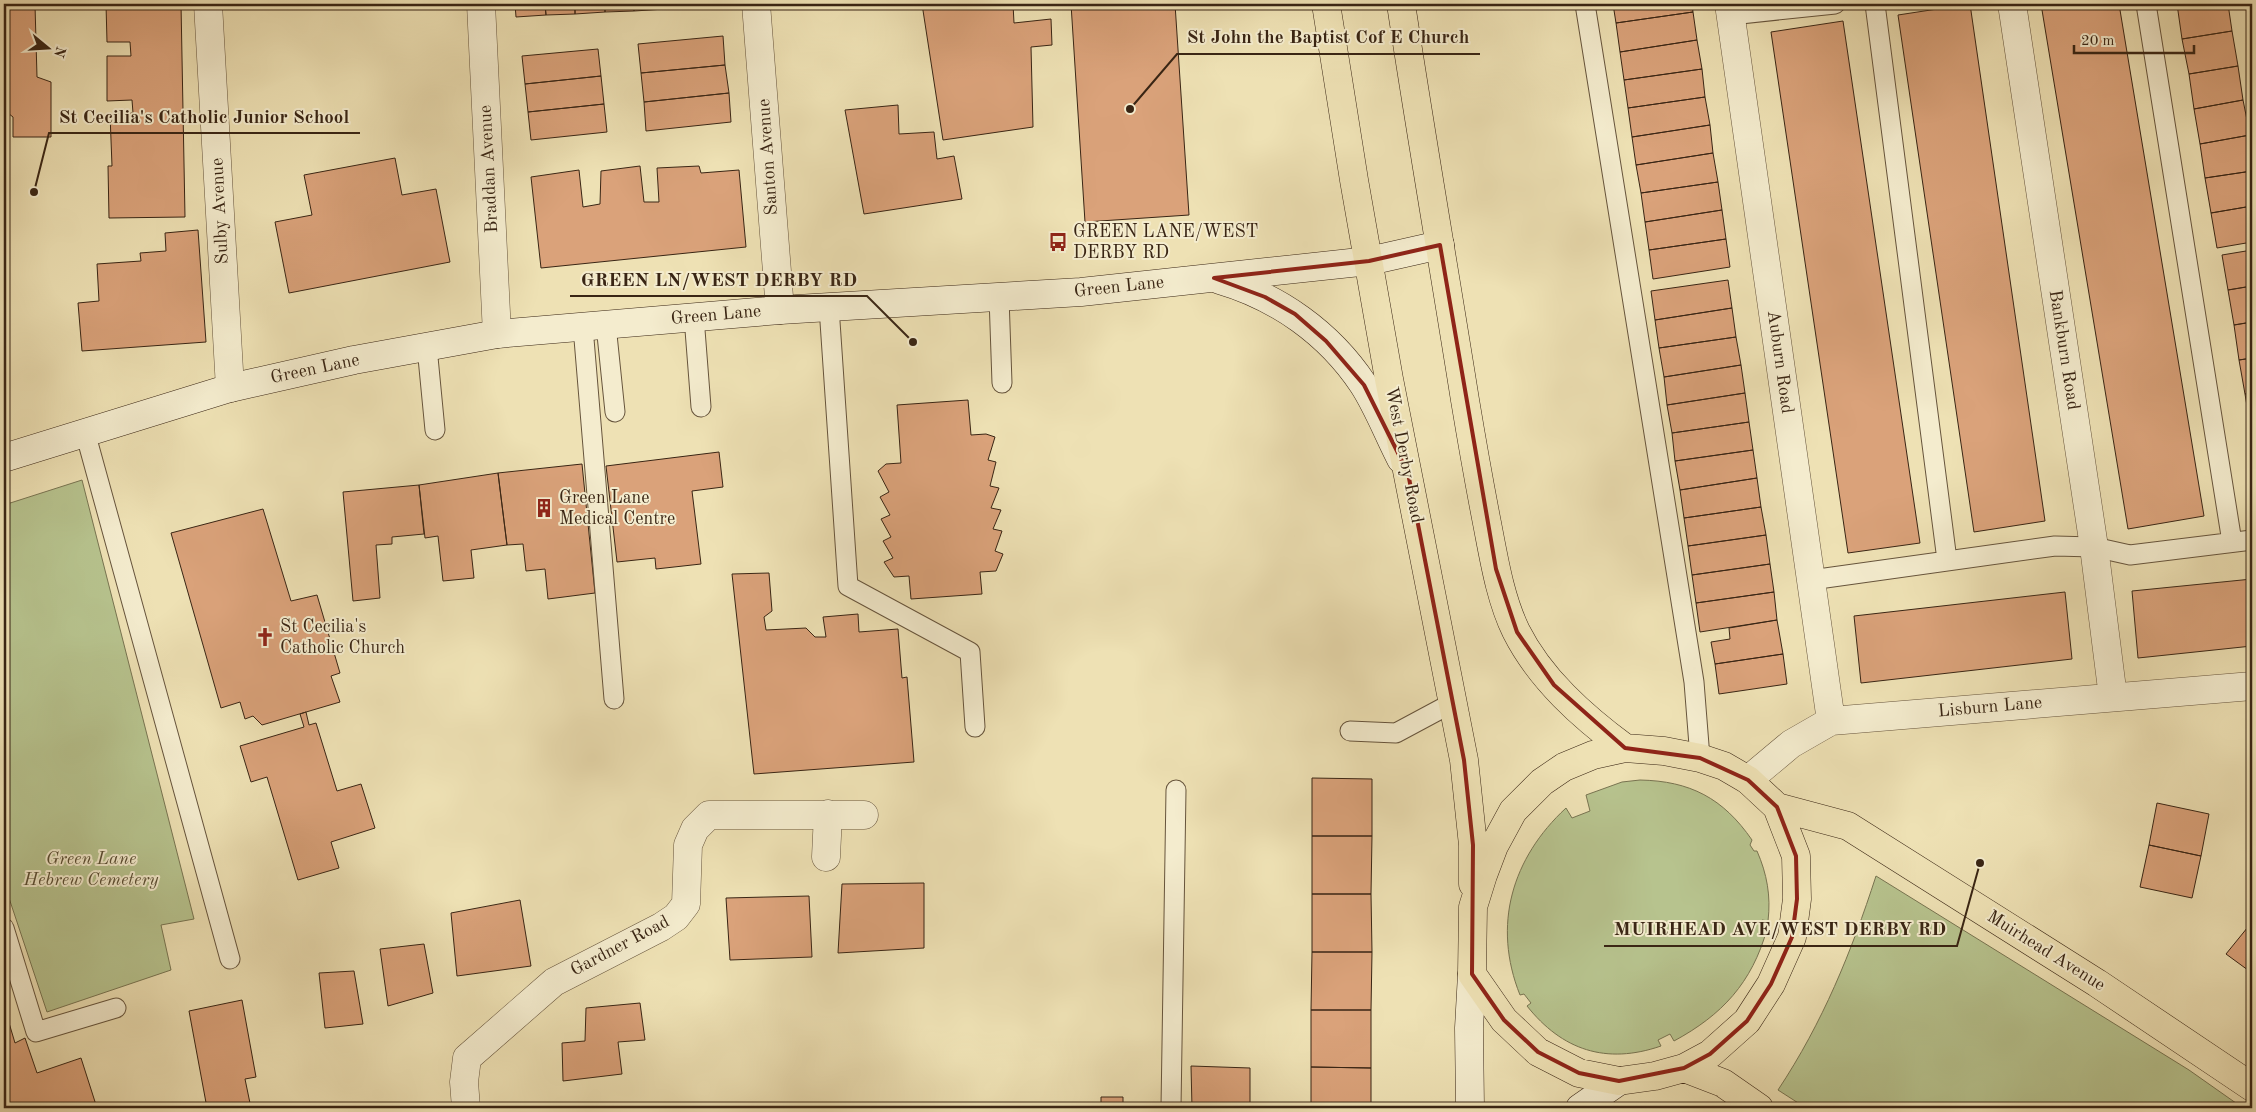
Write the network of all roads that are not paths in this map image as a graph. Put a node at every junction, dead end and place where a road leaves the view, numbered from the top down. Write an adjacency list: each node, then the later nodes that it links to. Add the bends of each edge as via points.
1 (208, 4): 23 (street, Sulby Avenue)
2 (481, 4): 20 (street, Braddan Avenue)
3 (756, 4): 17 (street, Santon Avenue)
4 (1326, 4): 13 (highway, West Derby Road)
5 (1401, 4): 12 (highway)
6 (1585, 4): 43 (lane, via 1692,673)
7 (1835, 4): 11 (lane)
8 (1875, 4): 33 (lane)
9 (2012, 4): 32 (street, Bankburn Road)
10 (2146, 4): 31 (lane)
11 (1730, 10): 34 (street, Auburn Road)
12 (1440, 245): 13 (street, Green Lane); 42 (highway, via 1496,569 1516,632 1554,685)
13 (1368, 261): 14 (street, Green Lane); 29 (highway, West Derby Road)
14 (1214, 278): 15 (street, Green Lane); 29 (street, via 1265,297 1295,314 1326,341 1364,385)
15 (999, 297): 16 (street, Green Lane); 22 (lane)
16 (829, 307): 17 (street, Green Lane); 40 (lane, via 848,586 970,652)
17 (780, 310): 18 (street, Green Lane)
18 (694, 317): 19 (street, Green Lane); 24 (lane)
19 (594, 326): 20 (street, Green Lane); 25 (lane); 37 (lane, via 591,417)
20 (497, 334): 21 (street, Green Lane)
21 (428, 347): 23 (street, Green Lane); 26 (lane)
22 (1002, 383)
23 (230, 388): 27 (street, Green Lane)
24 (702, 407)
25 (615, 412)
26 (435, 430)
27 (85, 432): 28 (street, Green Lane); 52 (lane)
28 (4, 458)
29 (1408, 473): 38 (highway, West Derby Road)
30 (2252, 540): 31 (lane)
31 (2232, 542): 32 (lane, via 2130,555)
32 (2094, 548): 33 (lane, via 2055,546); 36 (street, Bankburn Road)
33 (1947, 560): 34 (lane)
34 (1811, 580): 39 (street, Auburn Road)
35 (2252, 686): 36 (street, Lisburn Lane)
36 (2113, 697): 39 (street, Lisburn Lane)
37 (614, 699)
38 (1452, 703): 41 (lane, via 1396,733); 50 (highway, West Derby Road, via 1470,806)
39 (1831, 721): 44 (street, Lisburn Lane, via 1790,744)
40 (975, 727)
41 (1350, 731)
42 (1625, 748): 43 (highway); 50 (highway, via 1593,755 1564,767 1542,782 1513,811 1494,846)
43 (1700, 758): 44 (highway, via 1724,766)
44 (1748, 780): 46 (highway)
45 (1176, 790): 59 (lane)
46 (1777, 807): 55 (highway, via 1796,856 1797,899 1792,937 1771,984 1747,1021 1710,1054); 57 (highway, Muirhead Avenue, via 1848,826 2097,983)
47 (828, 814): 48 (street, Gardner Road); 49 (street); 58 (street, Gardner Road, via 709,815 695,829 688,845 686,904 676,917 661,928 554,982 467,1058 464,1082)
48 (864, 815)
49 (826, 857)
50 (1473, 907): 53 (highway)
51 (4, 928): 54 (lane, via 36,1032)
52 (230, 959)
53 (1472, 974): 56 (highway, via 1504,1020 1538,1052 1579,1072); 60 (street)
54 (116, 1008)
55 (1684, 1068): 56 (highway); 62 (highway, via 1722,1083)
56 (1619, 1081): 61 (street)
57 (2252, 1087)
58 (466, 1108)
59 (1171, 1108)
60 (1470, 1108)
61 (1580, 1108)
62 (1759, 1108)

